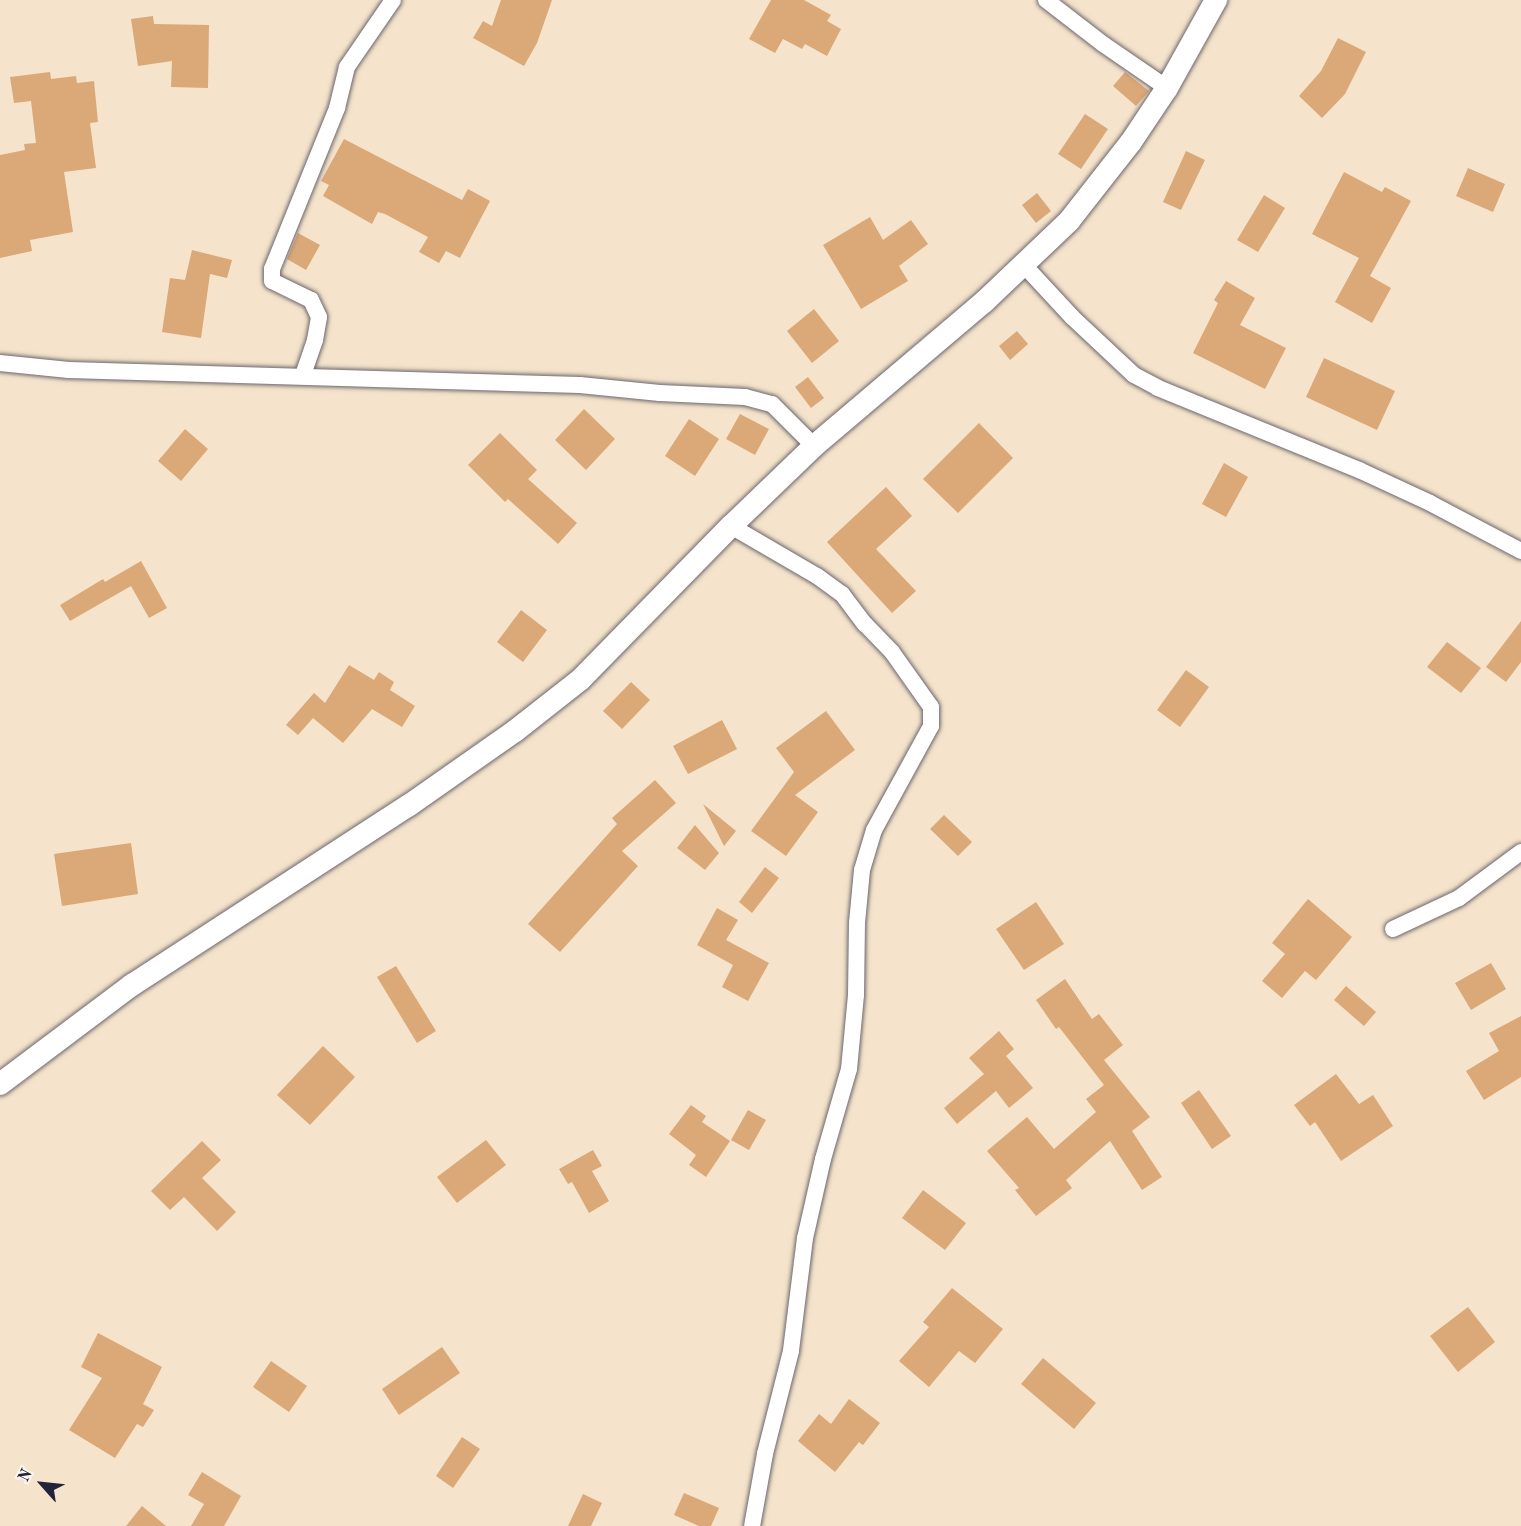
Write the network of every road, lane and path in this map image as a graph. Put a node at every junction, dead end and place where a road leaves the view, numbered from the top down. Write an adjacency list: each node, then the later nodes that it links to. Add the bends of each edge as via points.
1 (393, 0): 7 (street, via 348,67 337,108 272,269 272,280 311,300 319,316)
2 (1046, 0): 4 (street)
3 (1216, 0): 4 (main road)
4 (1167, 88): 5 (main road, via 1131,142 1069,220)
5 (1022, 263): 8 (main road, via 984,302); 10 (street, via 1134,375 1359,470)
6 (0, 363): 7 (street, via 69,370)
7 (303, 375): 8 (street, via 580,385 745,397 772,404)
8 (814, 446): 9 (main road)
9 (731, 526): 13 (main road, via 581,679 515,731 132,986); 14 (street, via 842,594 892,652 931,707 931,726 874,830 862,870 849,1070 823,1159 806,1238 791,1351)
10 (1521, 551)
11 (1521, 852): 12 (street, via 1459,898)
12 (1393, 929)
13 (0, 1084)
14 (752, 1526)

